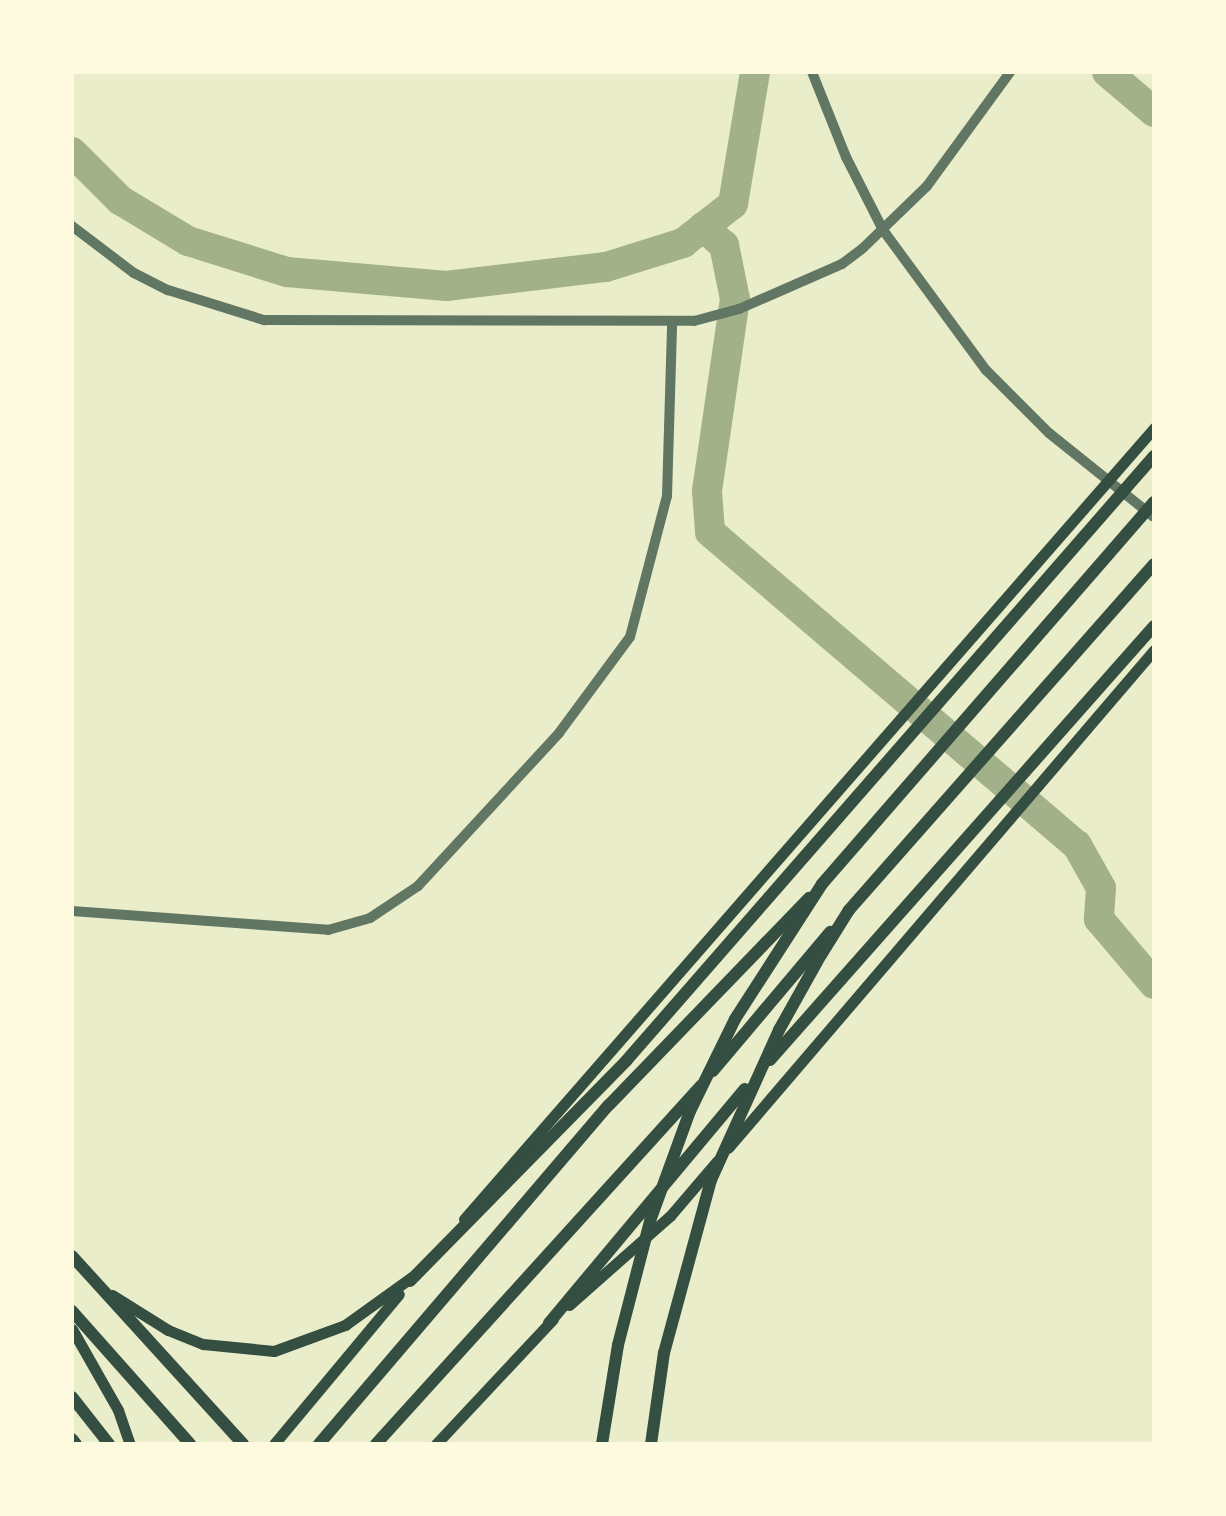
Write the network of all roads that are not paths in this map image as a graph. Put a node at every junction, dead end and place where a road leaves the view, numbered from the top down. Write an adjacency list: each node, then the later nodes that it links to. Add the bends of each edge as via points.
1 (812, 72): 4 (street)
2 (1010, 72): 4 (street, via 927,186)
3 (72, 226): 5 (street, via 134,273 168,290 264,320)
4 (883, 230): 5 (street, via 842,264 750,304); 8 (street, via 986,370 1049,433)
5 (672, 323): 16 (street, via 667,496 630,637 559,733 418,886 370,918 328,930)
6 (1154, 428): 8 (main road)
7 (1154, 456): 18 (main road, via 626,1061)
8 (1109, 477): 10 (street); 18 (main road)
9 (1154, 502): 14 (main road)
10 (1154, 517)
11 (1153, 565): 15 (main road)
12 (1154, 626): 21 (main road, via 813,1009)
13 (1154, 650): 21 (main road, via 670,1216)
14 (822, 884): 31 (main road, via 609,1105); 34 (main road, via 735,1019 667,1167 631,1285)
15 (849, 910): 32 (main road, via 666,1126); 35 (main road, via 779,1030 711,1180 664,1353)
16 (72, 911)
17 (72, 1256): 19 (main road)
18 (410, 1281): 19 (main road, via 345,1325 274,1351 203,1344 168,1330); 30 (main road)
19 (98, 1286): 29 (main road)
20 (72, 1311): 28 (main road)
21 (549, 1323): 33 (main road)
22 (72, 1329): 27 (main road, via 118,1410)
23 (72, 1397): 26 (main road)
24 (72, 1439): 25 (main road)
25 (76, 1444)
26 (109, 1444)
27 (130, 1444)
28 (190, 1444)
29 (243, 1444)
30 (274, 1444)
31 (319, 1444)
32 (376, 1444)
33 (436, 1444)
34 (602, 1444)
35 (651, 1444)

